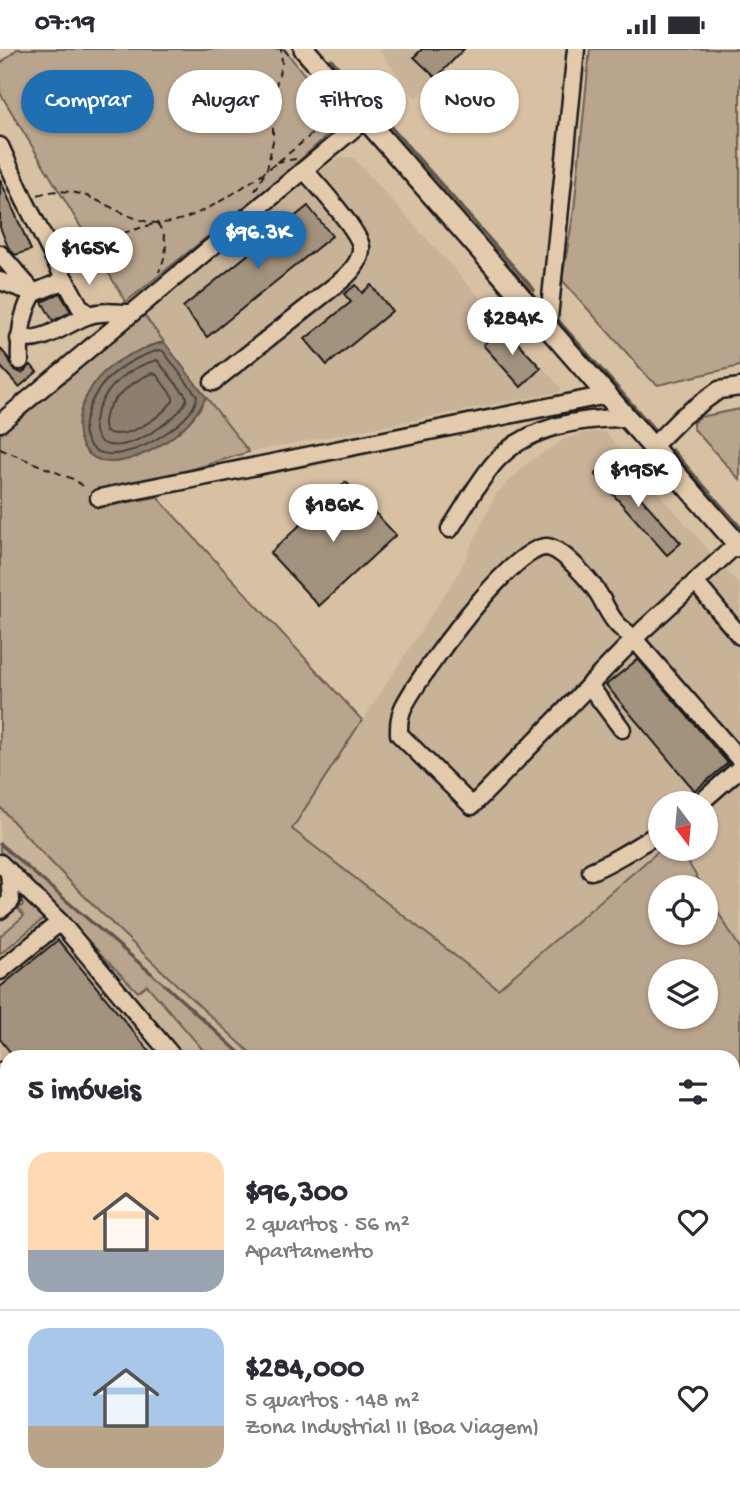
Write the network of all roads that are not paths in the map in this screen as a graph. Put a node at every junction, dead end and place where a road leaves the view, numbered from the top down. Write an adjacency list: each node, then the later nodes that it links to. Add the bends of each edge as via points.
1 (576, 49): 12 (street)
2 (348, 133): 5 (street)
3 (365, 133): 12 (main road)
4 (0, 146): 7 (street)
5 (304, 170): 10 (street); 15 (street, via 356,234 360,256 342,280)
6 (0, 254): 9 (street)
7 (60, 273): 9 (street); 11 (street)
8 (0, 281): 9 (street)
9 (34, 293): 13 (street)
10 (131, 313): 11 (street); 19 (street)
11 (89, 314): 13 (street, via 53,334)
12 (548, 328): 17 (main road)
13 (19, 339): 14 (street)
14 (20, 361)
15 (213, 382)
16 (740, 387): 20 (street, via 719,390 683,416)
17 (607, 395): 18 (main road); 21 (street)
18 (627, 418): 20 (main road); 22 (street, via 569,422 517,445 488,471)
19 (0, 423)
20 (652, 447): 23 (main road)
21 (99, 498)
22 (450, 529)
23 (739, 545): 24 (street)
24 (695, 582): 25 (street); 26 (street)
25 (740, 636)
26 (634, 639): 27 (street); 27 (street, via 618,626 589,582 564,556 545,547 535,549 503,576 447,642 404,707 399,734 472,806); 29 (street)
27 (589, 685): 28 (street)
28 (622, 729)
29 (740, 760)
30 (740, 768): 31 (street)
31 (714, 791)
32 (648, 840): 34 (street)
33 (5, 867): 35 (street, via 11,901); 36 (street)
34 (591, 871)
35 (0, 910)
36 (60, 922): 37 (street); 38 (street)
37 (0, 971)
38 (167, 1050)

